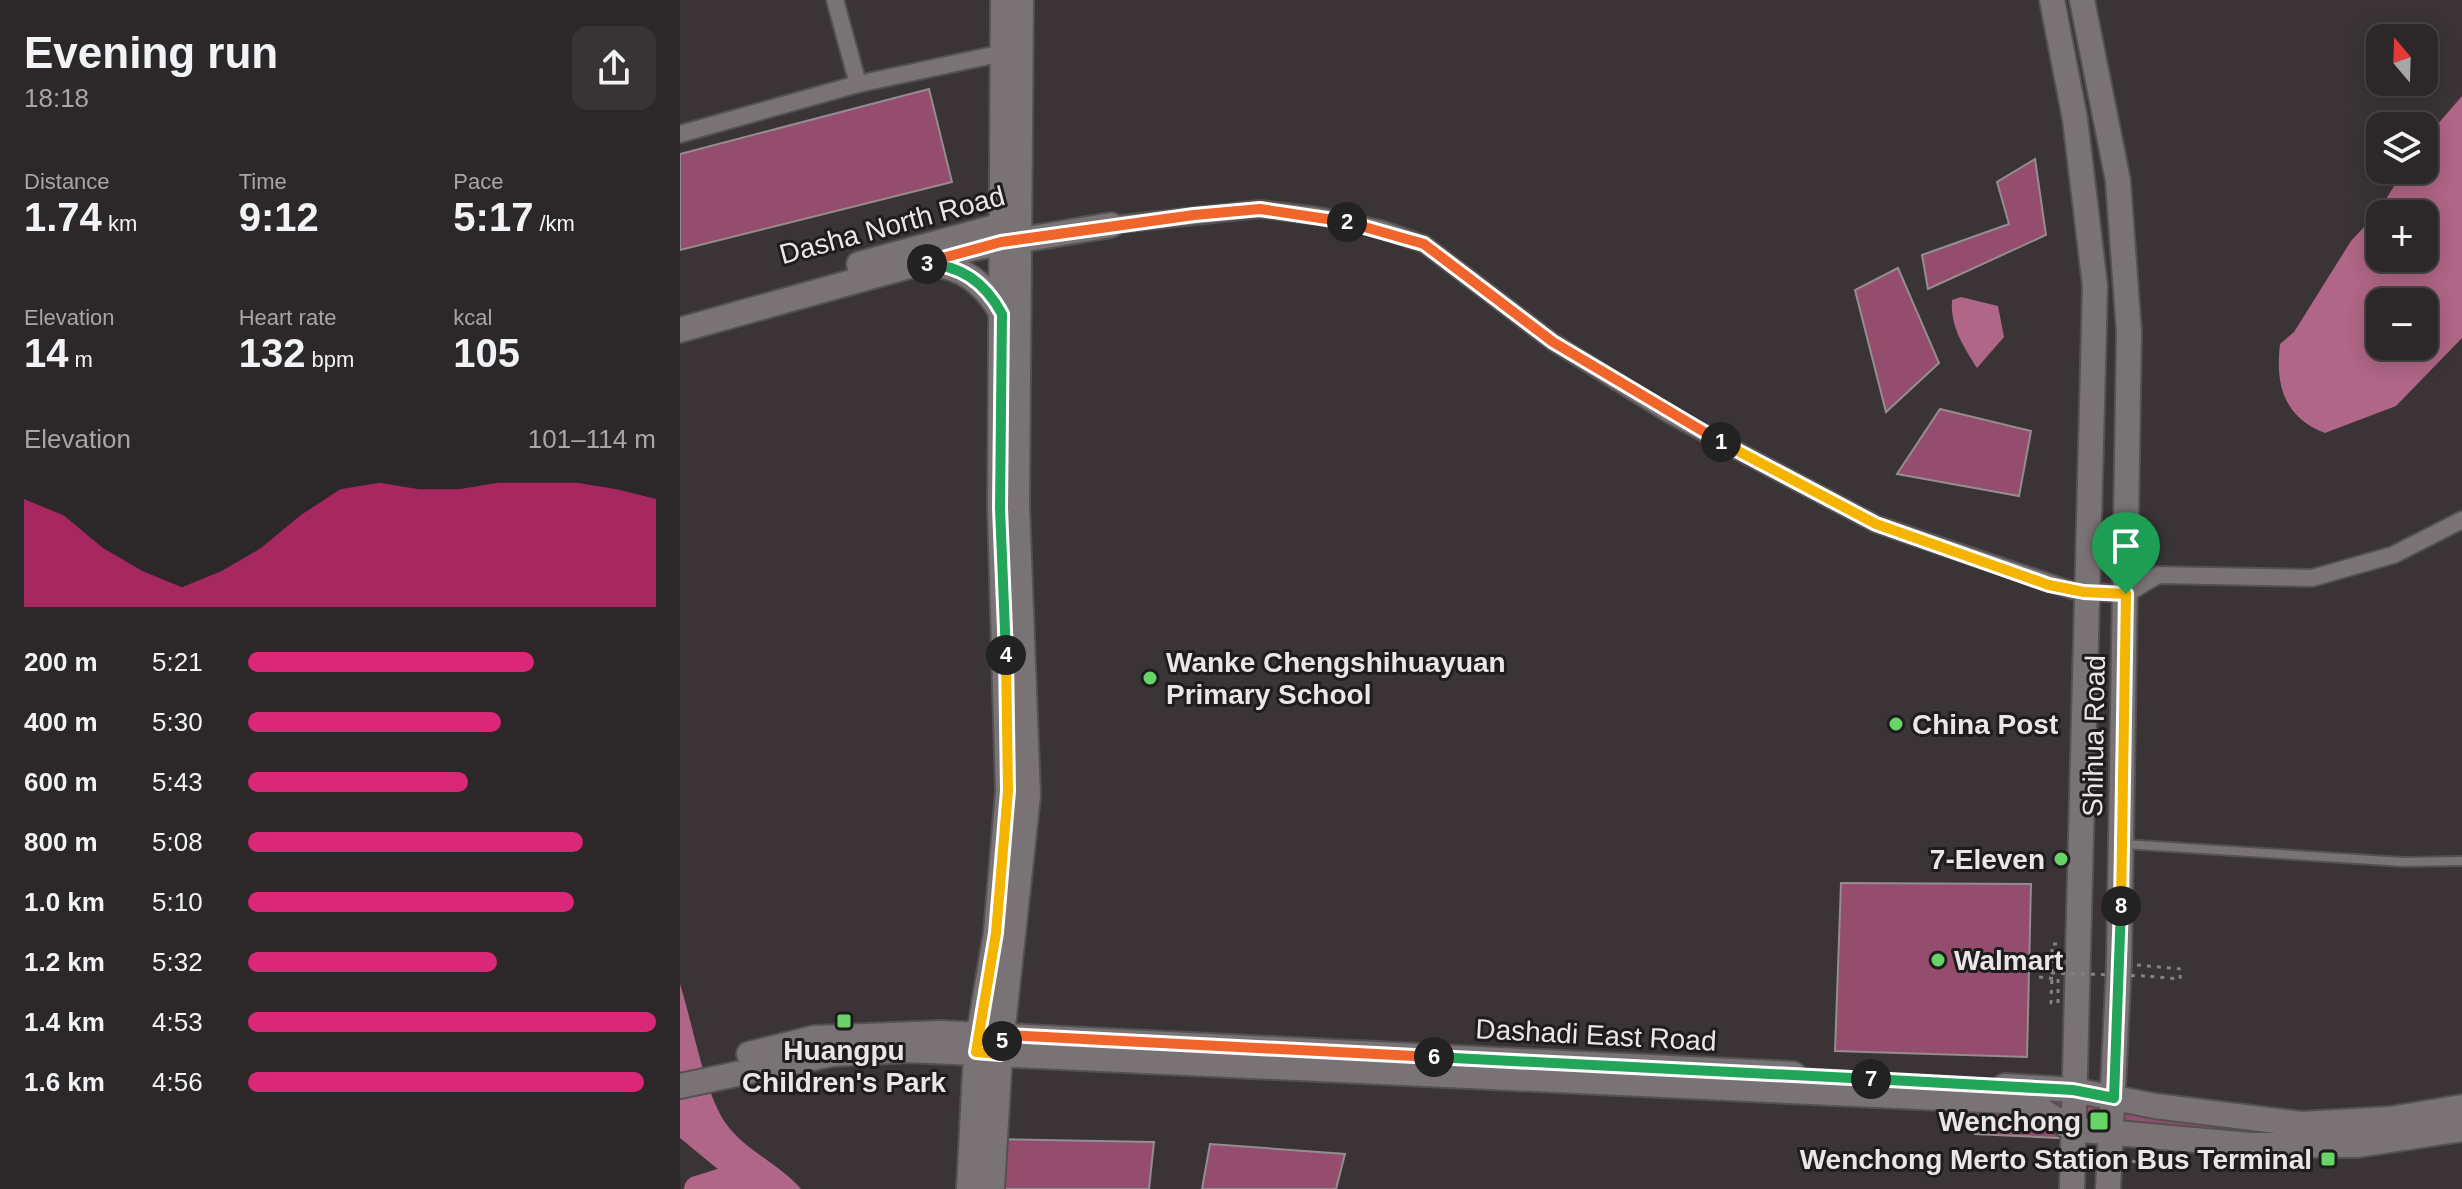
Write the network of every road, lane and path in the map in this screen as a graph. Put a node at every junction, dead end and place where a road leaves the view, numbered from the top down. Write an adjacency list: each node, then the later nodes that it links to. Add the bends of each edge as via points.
1 (835, 0): 7 (street)
2 (1003, 0): 6 (main road)
3 (1021, 0): 6 (main road)
4 (2052, 0): 16 (main road, Shihua Road, via 2075,119 2095,286)
5 (2082, 0): 17 (main road, Shihua Road, via 2102,88 2126,248)
6 (1012, 51): 7 (street); 10 (main road)
7 (858, 84): 8 (street)
8 (680, 134)
9 (1111, 225): 10 (main road, Dasha North Road); 16 (street, via 1260,209 1366,226 1424,244 1553,342 1672,416 1876,524 2049,585)
10 (1011, 231): 11 (main road, Dasha North Road); 12 (main road, Dasha North Road); 13 (main road); 24 (main road, via 1028,796)
11 (921, 264): 13 (main road, via 962,271 990,293); 14 (main road, Dasha North Road)
12 (680, 313)
13 (1002, 314): 24 (main road, via 1000,508 1008,791)
14 (680, 330)
15 (2462, 520): 17 (street, via 2393,555 2312,578 2158,575)
16 (2084, 592): 17 (street); 28 (main road, Shihua Road)
17 (2126, 594): 18 (main road, Shihua Road)
18 (2122, 844): 19 (lane); 29 (main road, Shihua Road)
19 (2462, 861)
20 (2135, 965): 22 (path, bridge, via 2181,969 2180,979)
21 (2058, 968): 22 (path, via 2058,944 2052,944)
22 (2052, 973): 23 (path, bridge, via 2051,1003 2058,1003 2058,979)
23 (2039, 977)
24 (989, 1044): 25 (main road, Dashadi East Road, via 908,1032 836,1036); 28 (main road, Dashadi East Road); 32 (main road, Dashadi East Road, via 1320,1072 2028,1102); 38 (main road); 39 (main road)
25 (725, 1069): 26 (main road, Dashadi East Road); 27 (main road, Dashadi East Road)
26 (680, 1071)
27 (680, 1086)
28 (2073, 1090): 29 (main road, Dashadi East Road); 32 (main road, Shihua Road)
29 (2114, 1098): 31 (main road, Dashadi East Road); 34 (main road, Shihua Road)
30 (2462, 1107): 31 (main road, Dashadi East Road, via 2356,1123)
31 (2253, 1119): 35 (main road)
32 (2072, 1129): 34 (main road, Dashadi East Road); 40 (main road, Shihua Road)
33 (2462, 1129): 35 (main road, Dashadi East Road, via 2358,1145)
34 (2110, 1132): 35 (main road, Dashadi East Road); 41 (main road, Shihua Road)
35 (2250, 1145)
36 (2159, 1156): 37 (path, via 2145,1155 2144,1164)
37 (2132, 1161)
38 (969, 1189)
39 (992, 1189)
40 (2072, 1189)
41 (2108, 1189)

